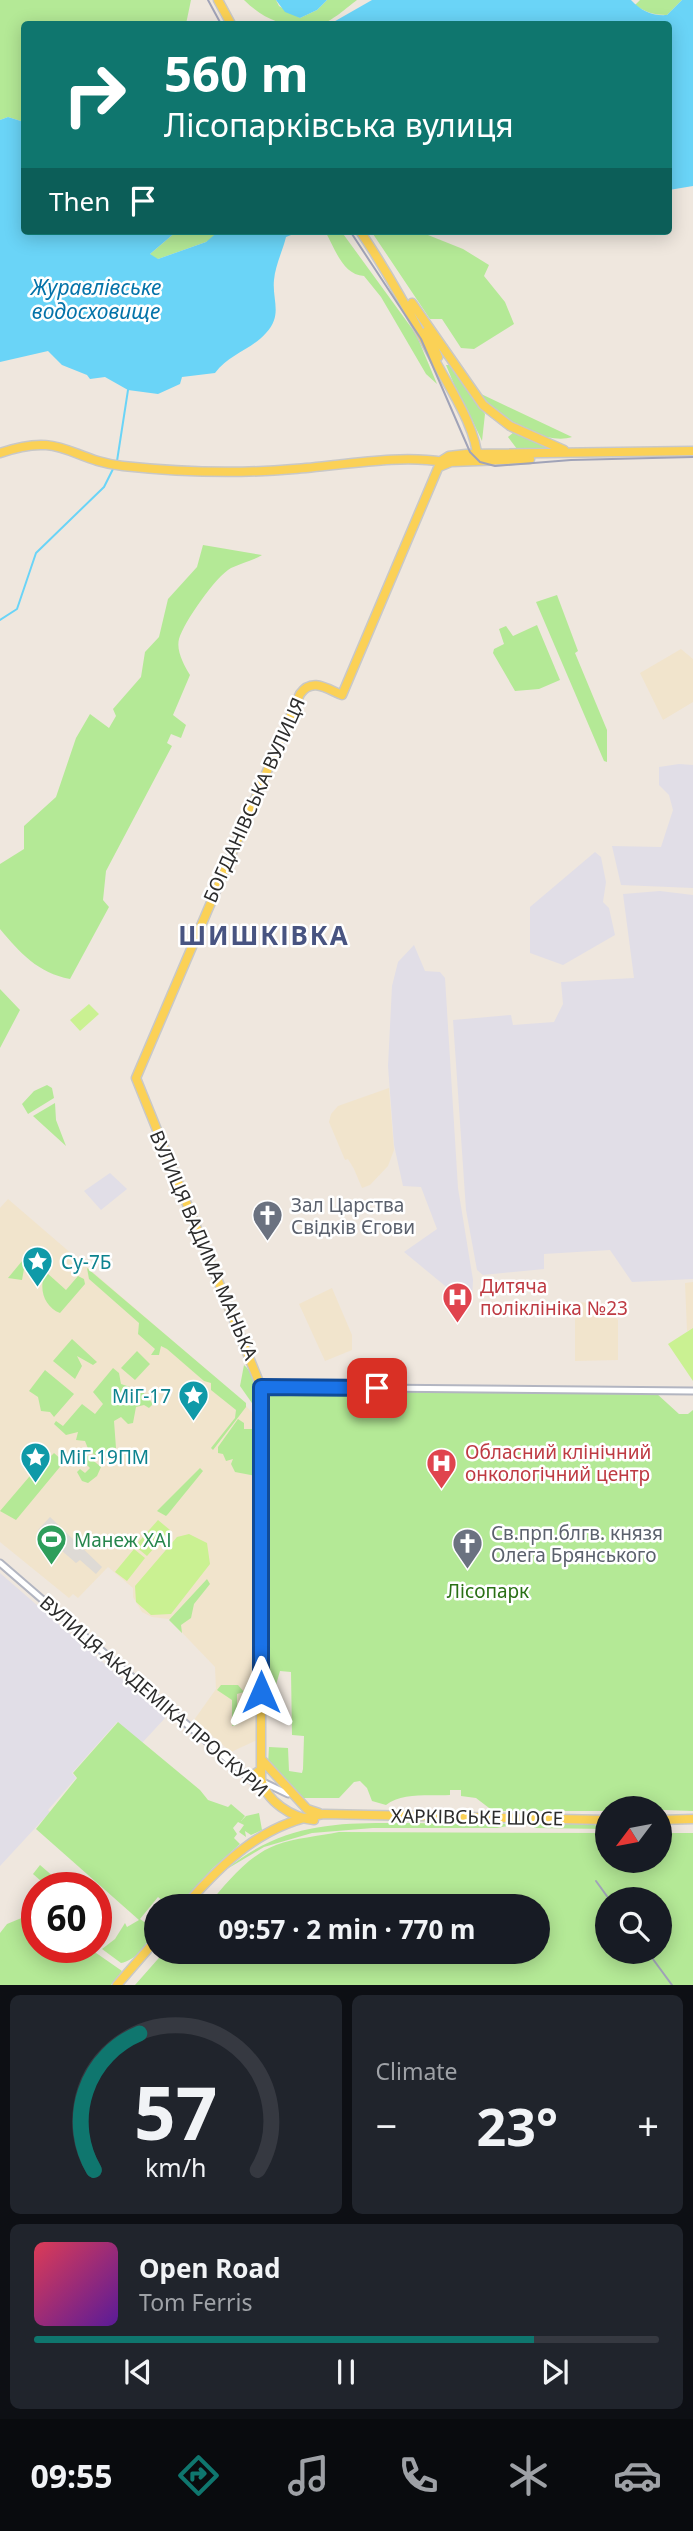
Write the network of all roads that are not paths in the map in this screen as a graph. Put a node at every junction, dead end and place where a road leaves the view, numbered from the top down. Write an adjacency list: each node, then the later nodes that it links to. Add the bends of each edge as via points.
1 (219, 0): 2 (main road)
2 (230, 21)
3 (363, 235): 4 (main road)
4 (410, 305): 5 (main road); 6 (main road); 7 (main road)
5 (432, 339): 6 (main road); 7 (main road)
6 (453, 365): 7 (main road, via 446,363); 8 (main road, via 483,405)
7 (443, 371): 15 (main road)
8 (523, 433): 9 (main road); 13 (main road)
9 (548, 451): 11 (main road); 14 (main road); 15 (main road)
10 (693, 451): 13 (main road)
11 (569, 452): 13 (main road); 14 (main road)
12 (0, 453): 16 (main road, via 46,443 123,466 271,471)
13 (599, 454): 14 (main road)
14 (587, 455)
15 (478, 458): 16 (main road, via 451,456)
16 (441, 464): 17 (main road, БОГДАНІВСЬКА ВУЛИЦЯ, via 342,695 315,684 300,694)
17 (136, 1078): 18 (main road, ВУЛИЦЯ ВАДИМА МАНЬКА)
18 (261, 1387): 19 (street); 21 (main road, ВУЛИЦЯ ВАДИМА МАНЬКА)
19 (693, 1391)
20 (0, 1563): 23 (street, ВУЛИЦЯ АКАДЕМІКА ПРОСКУРИ)
21 (261, 1759): 22 (main road, ВУЛИЦЯ ВАДИМА МАНЬКА); 25 (main road); 28 (main road)
22 (261, 1770): 23 (main road); 24 (main road, ВУЛИЦЯ ВАДИМА МАНЬКА)
23 (248, 1778): 24 (street, ВУЛИЦЯ АКАДЕМІКА ПРОСКУРИ)
24 (263, 1786): 25 (street); 27 (main road, ВУЛИЦЯ АКАДЕМІКА ПРОСКУРИ)
25 (288, 1794): 26 (main road)
26 (297, 1803): 28 (main road); 31 (main road)
27 (286, 1810): 31 (main road, ВУЛИЦЯ АКАДЕМІКА ПРОСКУРИ); 36 (main road)
28 (309, 1811): 29 (main road)
29 (324, 1814): 30 (main road, ХАРКІВСЬКЕ ШОСЕ); 31 (main road, ХАРКІВСЬКЕ ШОСЕ)
30 (348, 1815): 32 (main road, ХАРКІВСЬКЕ ШОСЕ); 34 (main road, ХАРКІВСЬКЕ ШОСЕ)
31 (299, 1818): 32 (main road, ВУЛИЦЯ АКАДЕМІКА ПРОСКУРИ); 36 (main road, ХАРКІВСЬКЕ ШОСЕ)
32 (314, 1819): 36 (main road, ХАРКІВСЬКЕ ШОСЕ)
33 (693, 1819): 35 (main road)
34 (595, 1820)
35 (672, 1820)
36 (287, 1825): 37 (main road, ХАРКІВСЬКЕ ШОСЕ, via 232,1855)
37 (196, 1894)
38 (144, 1954): 39 (main road)
39 (117, 1985)

